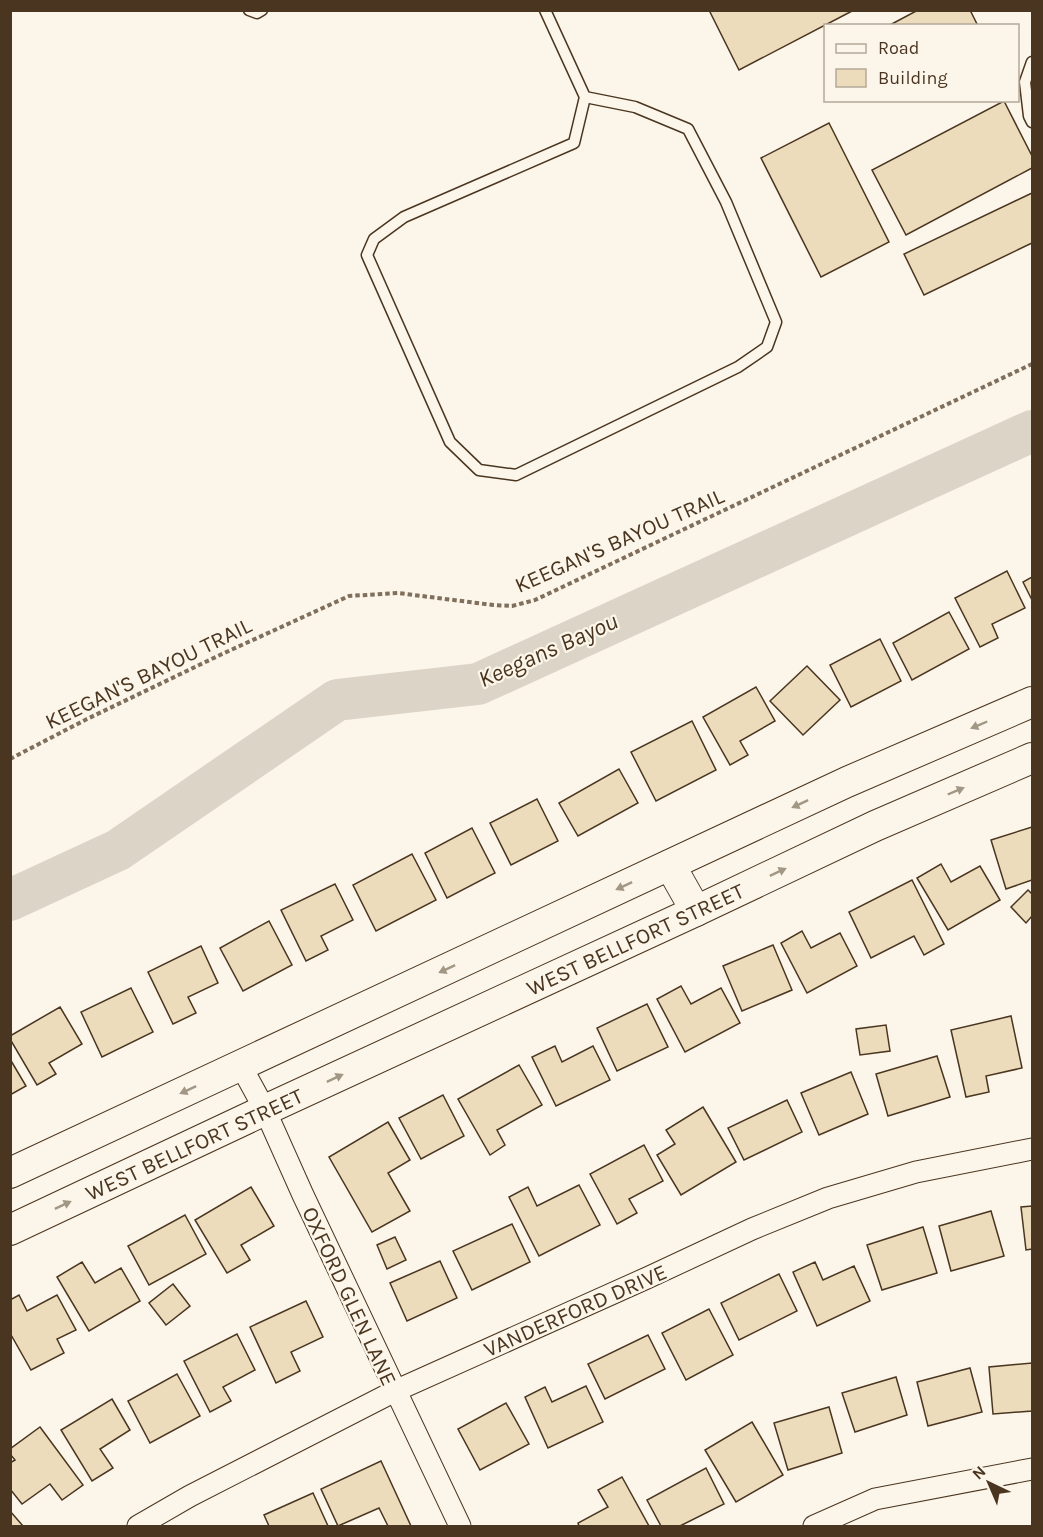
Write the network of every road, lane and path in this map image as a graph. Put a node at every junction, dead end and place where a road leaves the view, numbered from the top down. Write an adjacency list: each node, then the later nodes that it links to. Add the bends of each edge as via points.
1 (249, 10): 2 (lane)
2 (262, 10)
3 (545, 10): 5 (lane)
4 (1032, 62): 6 (lane, via 1025,82)
5 (585, 97): 5 (lane, via 574,143 404,217 374,239 366,255 450,442 479,470 516,475 738,367 766,347 776,322 726,202 688,129 635,107)
6 (1032, 122)
7 (1032, 364): 9 (path, KEEGAN'S BAYOU TRAIL, via 535,600 512,606 398,593 349,596)
8 (1032, 702): 11 (main road, one-way to 11, via 847,782)
9 (10, 759)
10 (1032, 759): 12 (main road, WEST BELLFORT STREET, one-way to 10, via 875,826)
11 (670, 865): 12 (main road); 13 (main road, one-way to 13)
12 (696, 911): 14 (main road, WEST BELLFORT STREET, one-way to 12)
13 (241, 1066): 14 (street, OXFORD GLEN LANE); 16 (main road, one-way to 16)
14 (265, 1110): 17 (main road, WEST BELLFORT STREET, one-way to 14); 18 (street, OXFORD GLEN LANE)
15 (1032, 1149): 18 (street, VANDERFORD DRIVE, via 916,1172 828,1198)
16 (10, 1173)
17 (10, 1230)
18 (395, 1391): 20 (street, VANDERFORD DRIVE, via 190,1496); 21 (street, OXFORD GLEN LANE)
19 (1032, 1469): 22 (street, via 875,1499)
20 (138, 1527)
21 (460, 1527)
22 (814, 1527)

